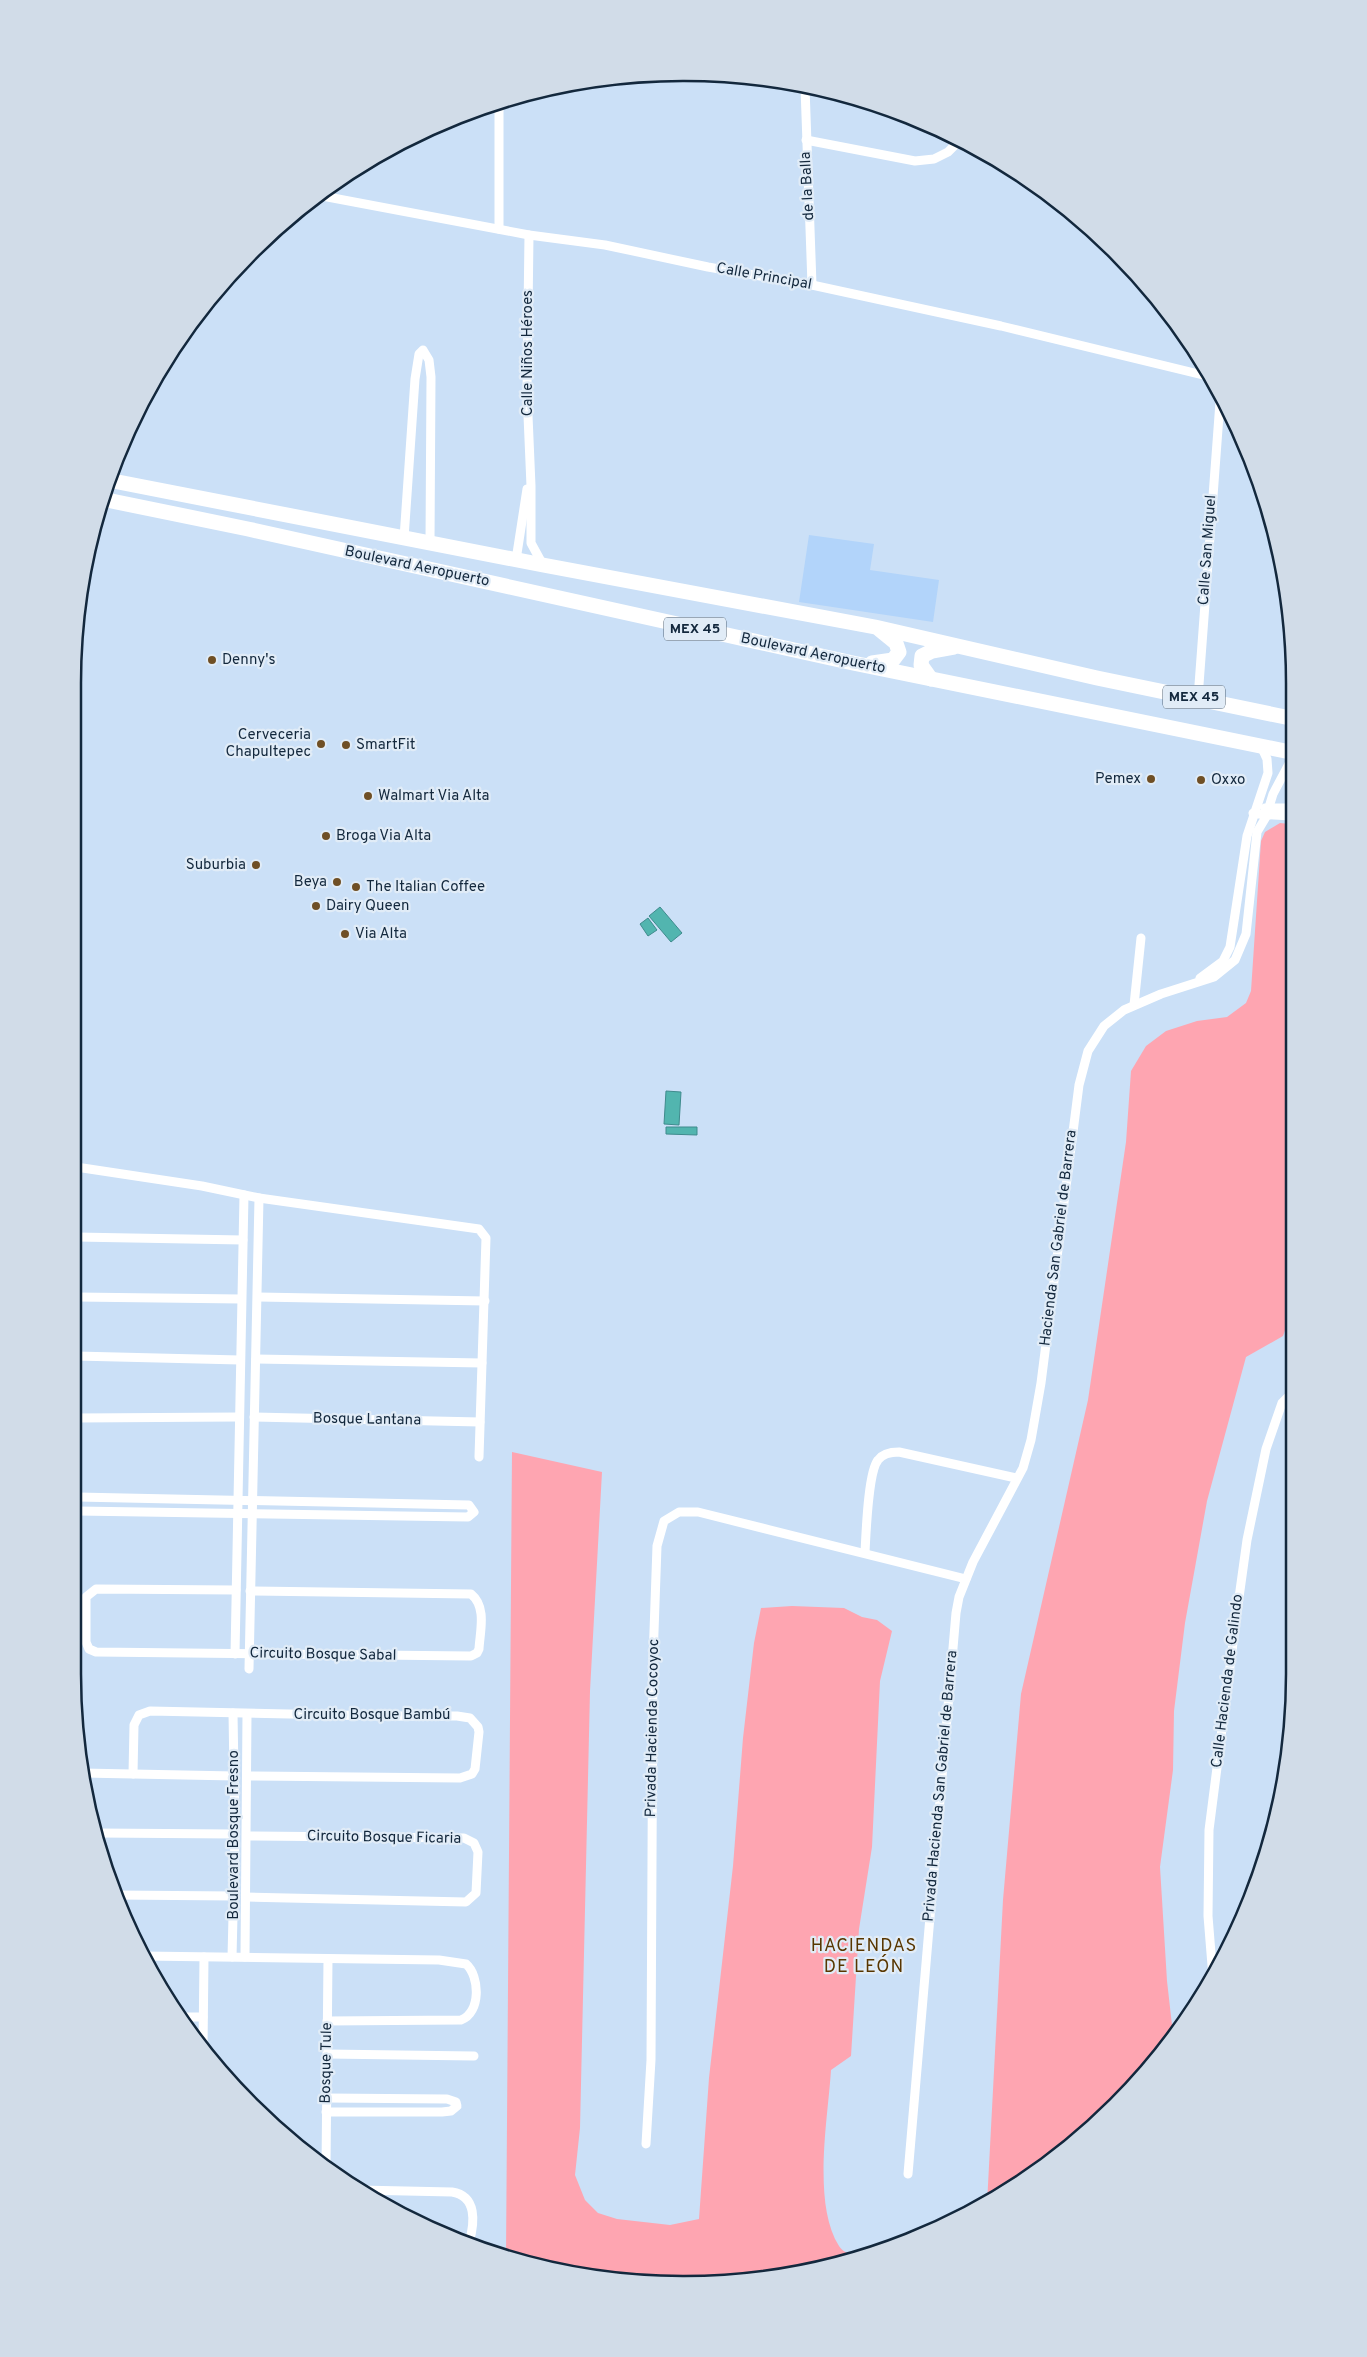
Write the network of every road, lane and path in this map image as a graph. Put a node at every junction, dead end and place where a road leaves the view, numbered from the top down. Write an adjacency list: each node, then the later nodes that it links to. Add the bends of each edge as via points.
1 (804, 94): 3 (street, de la Balla)
2 (499, 110): 6 (street)
3 (806, 140): 4 (street, via 915,161 934,159); 8 (street, de la Balla)
4 (955, 145)
5 (329, 197): 6 (street, Calle Principal)
6 (500, 229): 7 (street, Calle Principal)
7 (529, 235): 8 (street, Calle Principal, via 597,244); 11 (street, Calle Niños Héroes)
8 (812, 285): 9 (street, Calle Principal, via 1002,326)
9 (1200, 374)
10 (1220, 409): 22 (street, Calle San Miguel)
11 (530, 472): 16 (street, Calle Niños Héroes); 17 (street, Calle Niños Héroes, via 530,536)
12 (116, 482): 14 (highway, Boulevard Aeropuerto / MEX 45)
13 (110, 502): 20 (highway, Boulevard Aeropuerto / MEX 45, via 248,529)
14 (404, 538): 15 (highway, Boulevard Aeropuerto / MEX 45); 15 (street, via 415,379 419,354 423,350 430,360 431,377)
15 (430, 543): 16 (highway, Boulevard Aeropuerto / MEX 45)
16 (516, 560): 17 (highway, Boulevard Aeropuerto / MEX 45)
17 (543, 565): 18 (highway, Boulevard Aeropuerto / MEX 45)
18 (875, 627): 19 (highway, Boulevard Aeropuerto / MEX 45); 20 (highway, via 896,643 897,657 887,662)
19 (963, 646): 21 (highway, via 940,649 922,656 923,669); 22 (highway, Boulevard Aeropuerto / MEX 45)
20 (853, 663): 21 (highway, Boulevard Aeropuerto / MEX 45)
21 (931, 679): 24 (highway, Boulevard Aeropuerto / MEX 45)
22 (1198, 698): 23 (highway, Boulevard Aeropuerto / MEX 45)
23 (1286, 717)
24 (1261, 746): 25 (highway, Boulevard Aeropuerto / MEX 45); 28 (street, via 1267,759 1268,773)
25 (1286, 751)
26 (1286, 771): 29 (street)
27 (1286, 809): 29 (street)
28 (1254, 810): 29 (street); 31 (street, via 1246,836)
29 (1267, 812): 30 (street); 32 (street, via 1257,832)
30 (1286, 816)
31 (1238, 890): 32 (street); 34 (street, via 1232,940 1223,961 1202,977 1162,988)
32 (1250, 892): 34 (street, via 1244,942 1230,966 1214,977)
33 (1141, 938): 34 (street)
34 (1133, 1002): 54 (street, Hacienda San Gabriel de Barrera, via 1099,1032 1084,1064 1032,1440 1023,1468)
35 (81, 1167): 36 (street)
36 (244, 1195): 37 (street); 39 (street)
37 (259, 1198): 41 (street); 43 (street, via 479,1229 486,1238)
38 (81, 1237): 39 (street)
39 (243, 1240): 42 (street)
40 (81, 1297): 42 (street)
41 (258, 1297): 43 (street); 45 (street)
42 (241, 1299): 46 (street)
43 (485, 1301): 47 (street)
44 (81, 1356): 46 (street)
45 (256, 1359): 47 (street); 50 (street)
46 (240, 1360): 49 (street)
47 (482, 1363): 52 (street)
48 (1286, 1399): 85 (street, Calle Hacienda de Galindo, via 1266,1449 1236,1612 1209,1830 1208,1916)
49 (239, 1417): 51 (street); 56 (street)
50 (254, 1417): 52 (street, Bosque Lantana); 57 (street)
51 (81, 1418)
52 (480, 1422): 53 (street)
53 (479, 1457)
54 (1016, 1478): 61 (street, via 899,1452 887,1453 877,1461 874,1470); 62 (street, Hacienda San Gabriel de Barrera)
55 (81, 1497): 56 (street)
56 (237, 1500): 57 (street); 59 (street)
57 (251, 1500): 60 (street); 60 (street, via 469,1505 474,1512 468,1517)
58 (81, 1511): 59 (street)
59 (237, 1514): 60 (street); 63 (street)
60 (251, 1514): 64 (street)
61 (865, 1552): 62 (street, Privada Hacienda Cocoyoc); 94 (street, Privada Hacienda Cocoyoc, via 698,1512 679,1512 664,1521 660,1529 653,1660 651,2060)
62 (966, 1579): 96 (street, Privada Hacienda San Gabriel de Barrera, via 956,1613)
63 (236, 1590): 65 (street); 65 (street, Circuito Bosque Sabal, via 96,1589 86,1598 86,1642 89,1649 96,1652)
64 (250, 1591): 66 (street); 66 (street, Circuito Bosque Sabal, via 472,1594 482,1608 479,1649 471,1656)
65 (235, 1654): 66 (street, Circuito Bosque Sabal)
66 (250, 1654): 67 (street)
67 (249, 1669)
68 (233, 1713): 69 (street, Circuito Bosque Bambú); 71 (street, Circuito Bosque Bambú, via 139,1715 134,1726); 72 (street, Boulevard Bosque Fresno)
69 (247, 1714): 73 (street, Boulevard Bosque Fresno); 73 (street, Circuito Bosque Bambú, via 457,1716 470,1718 479,1732 475,1769 460,1778)
70 (90, 1773): 71 (street)
71 (133, 1774): 72 (street)
72 (235, 1776): 75 (street, Boulevard Bosque Fresno)
73 (247, 1776): 76 (street, Boulevard Bosque Fresno)
74 (103, 1833): 75 (street)
75 (235, 1834): 78 (street, Boulevard Bosque Fresno)
76 (246, 1836): 79 (street, Boulevard Bosque Fresno); 79 (street, Circuito Bosque Ficaria, via 464,1838 474,1842 478,1852 476,1893 466,1902)
77 (124, 1895): 78 (street)
78 (234, 1896): 82 (street, Boulevard Bosque Fresno)
79 (246, 1897): 83 (street, Boulevard Bosque Fresno)
80 (152, 1956): 81 (street)
81 (204, 1957): 82 (street); 86 (street)
82 (232, 1957): 83 (street)
83 (245, 1957): 84 (street)
84 (328, 1959): 88 (street, Bosque Tule); 88 (street, via 460,1961 470,1968 476,1982 472,2012 461,2020)
85 (1212, 1963)
86 (203, 2016): 87 (street); 89 (street)
87 (189, 2017)
88 (327, 2021): 90 (street, Bosque Tule)
89 (203, 2036)
90 (327, 2054): 91 (street); 92 (street, Bosque Tule)
91 (474, 2056)
92 (327, 2098): 93 (street, Bosque Tule); 93 (street, via 447,2099 456,2102 457,2106 442,2112)
93 (326, 2112): 95 (street, Bosque Tule)
94 (646, 2144)
95 (326, 2157)
96 (908, 2174)
97 (375, 2190): 98 (street, via 465,2195 472,2211)
98 (470, 2236)

